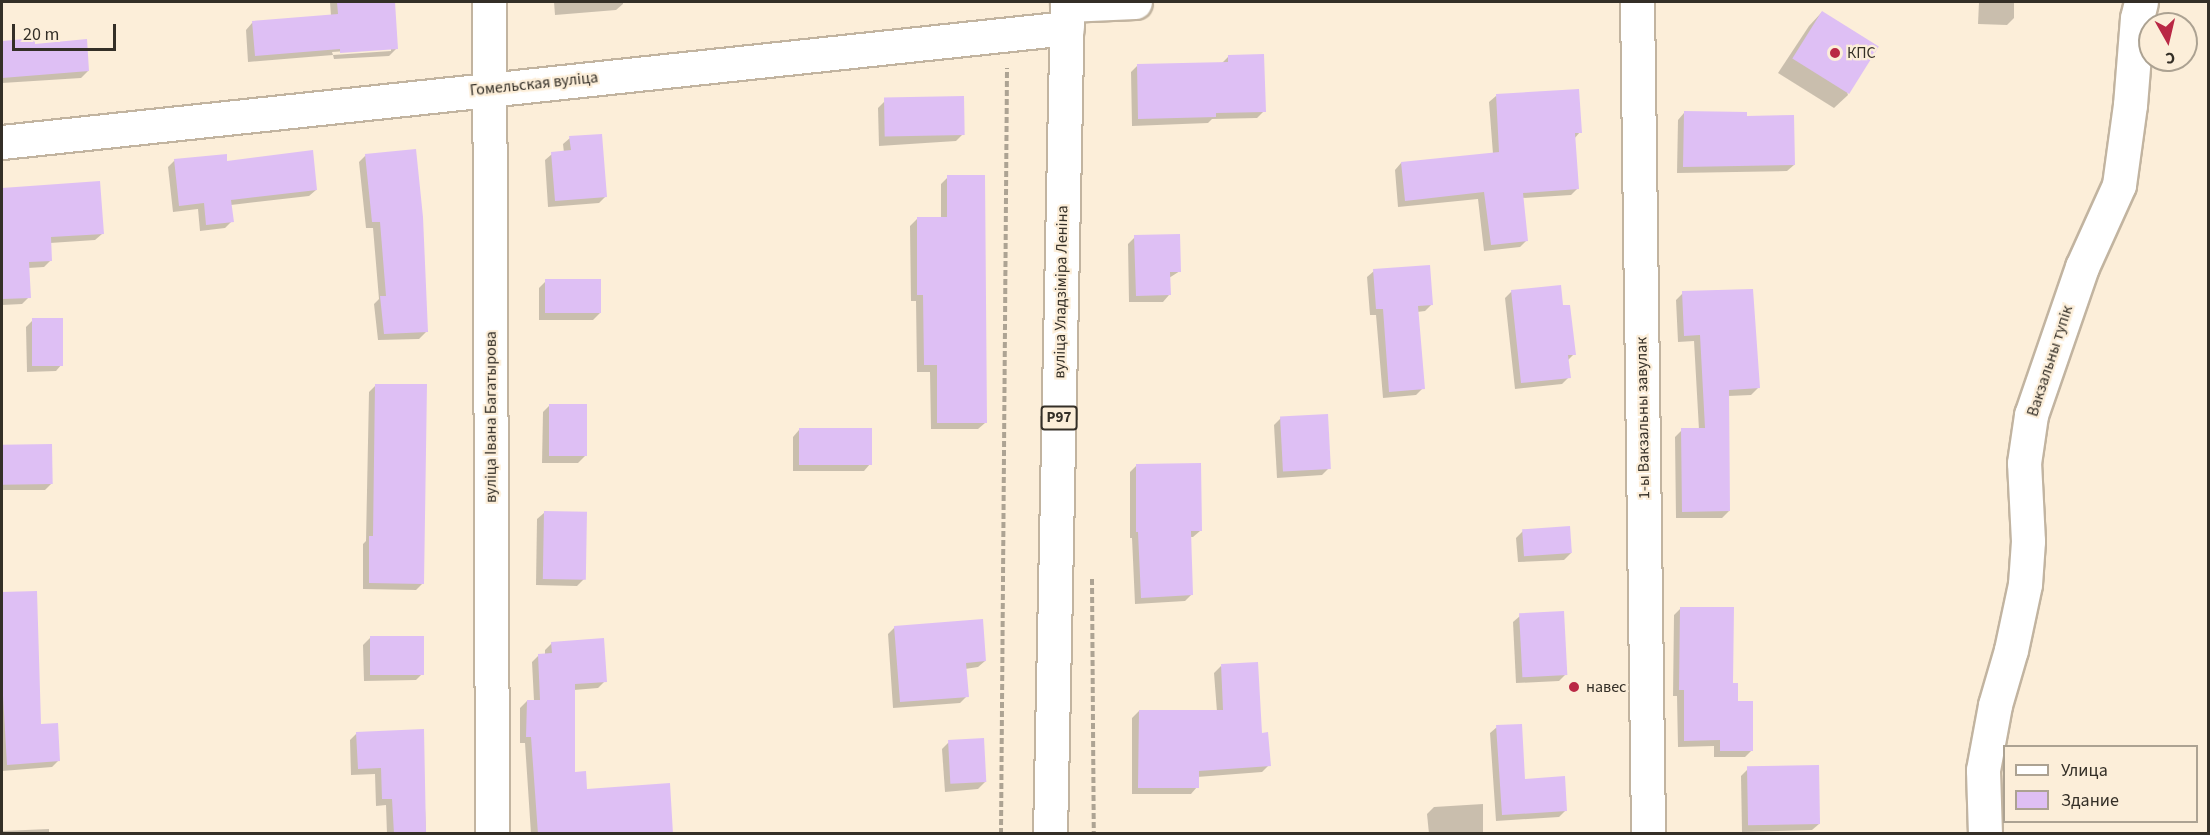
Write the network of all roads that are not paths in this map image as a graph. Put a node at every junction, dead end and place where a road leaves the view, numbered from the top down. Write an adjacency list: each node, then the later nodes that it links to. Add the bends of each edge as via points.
1 (489, 2): 6 (street, вуліца Івана Багатырова)
2 (1136, 2): 5 (street, Гомельская вуліца)
3 (1637, 2): 10 (street, 1-ы Вакзальны завулак)
4 (2141, 2): 11 (street, Вакзальны тупік, via 2119,185 2082,267 2031,415 2024,463 2028,541 2025,584 1983,770)
5 (1067, 12): 6 (street, Гомельская вуліца, via 1007,35); 9 (street, вуліца Уладзіміра Леніна / Р97)
6 (491, 88): 7 (street, Гомельская вуліца); 8 (street, вуліца Івана Багатырова)
7 (2, 142)
8 (492, 834)
9 (1050, 834)
10 (1648, 834)
11 (1985, 834)

